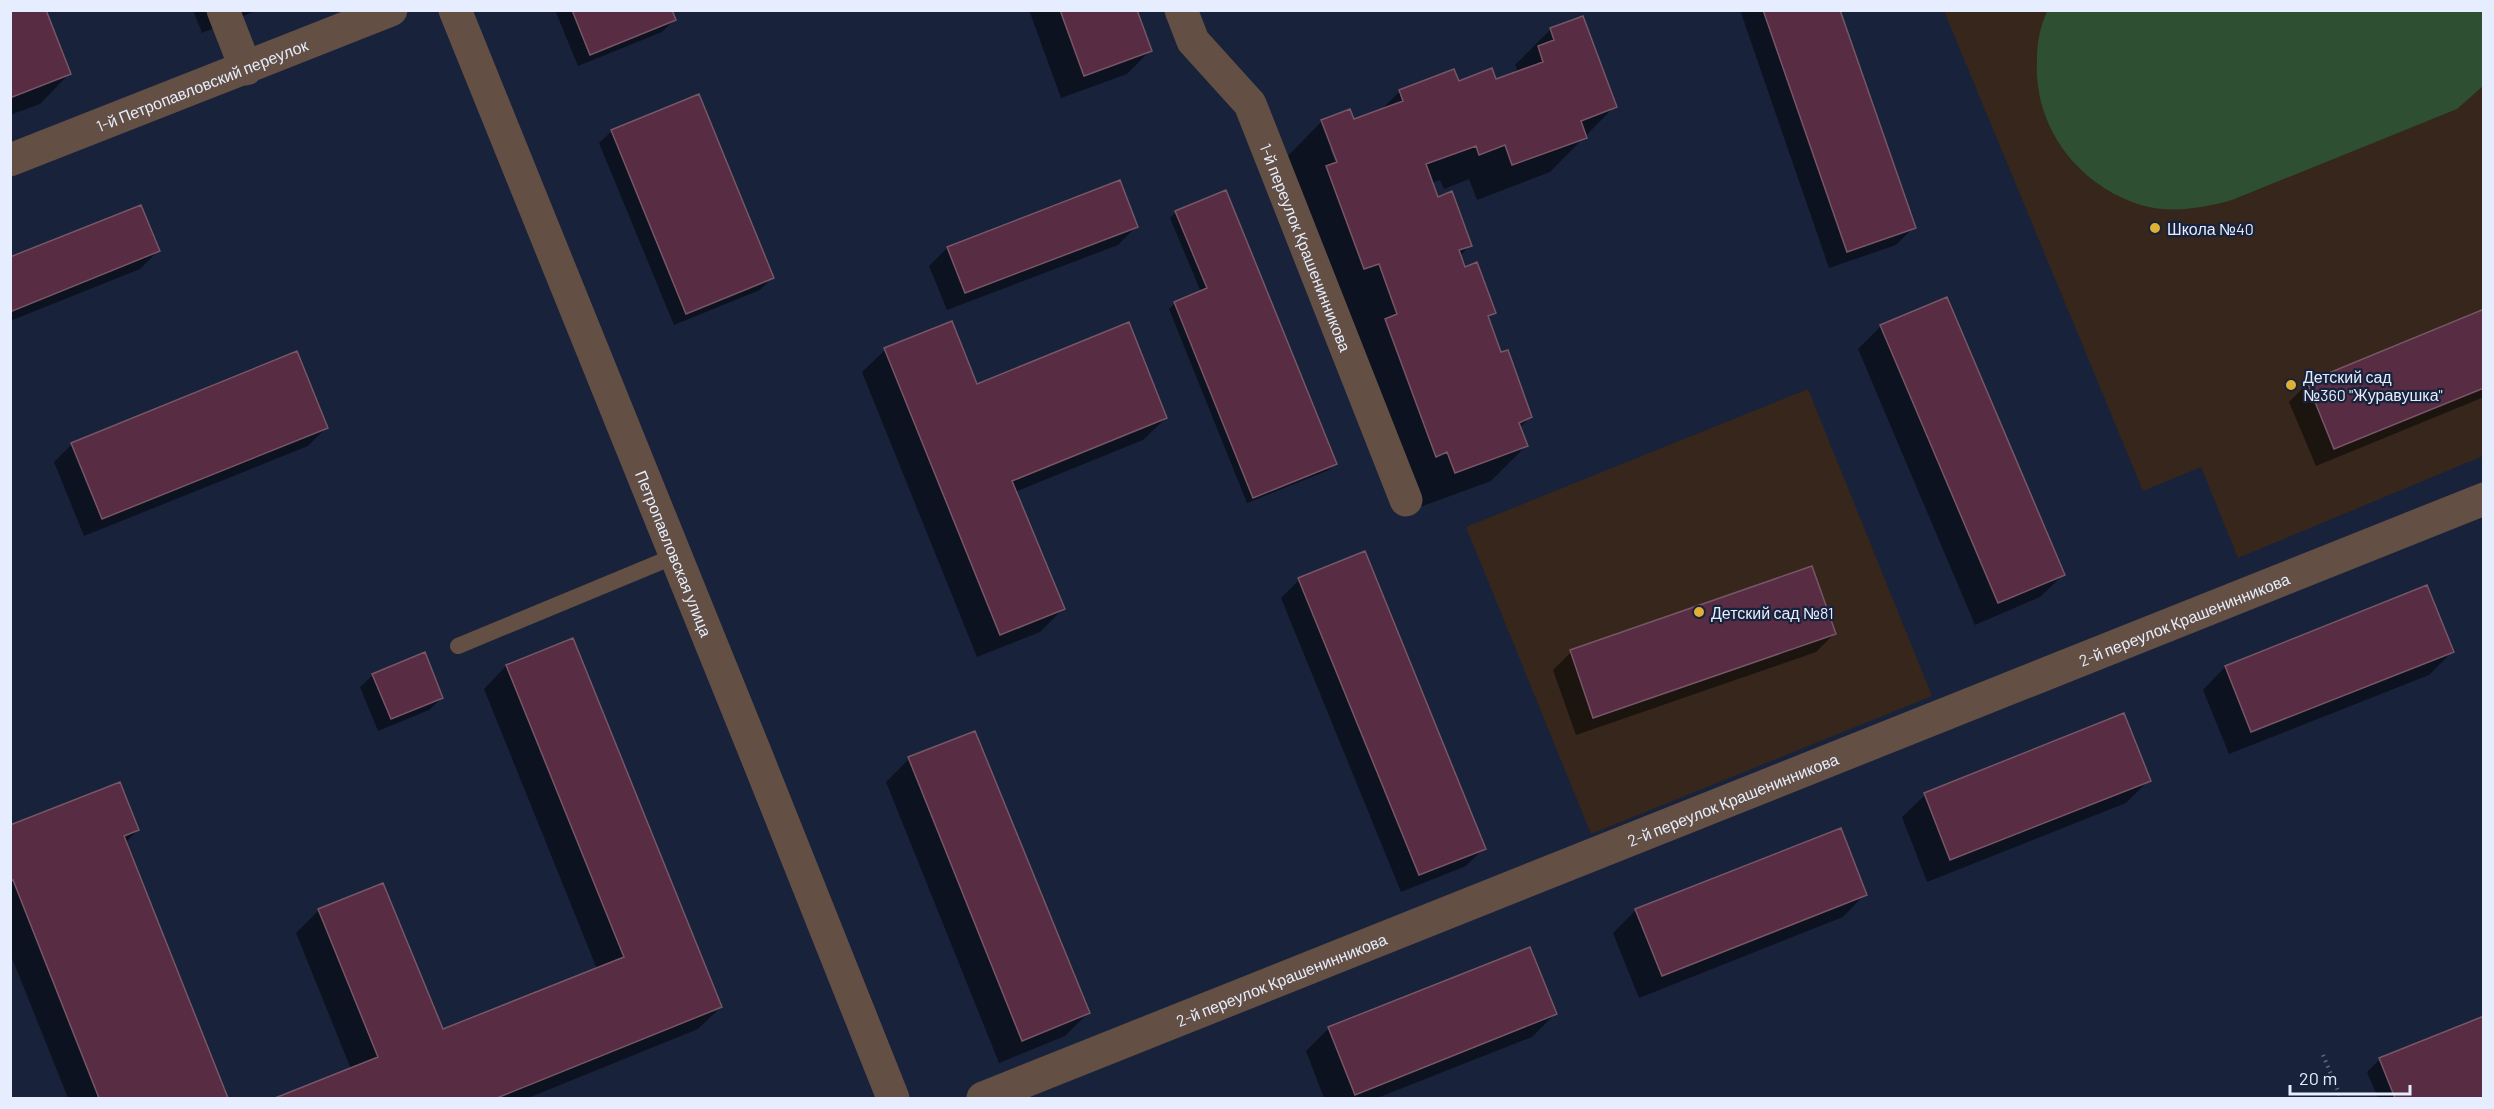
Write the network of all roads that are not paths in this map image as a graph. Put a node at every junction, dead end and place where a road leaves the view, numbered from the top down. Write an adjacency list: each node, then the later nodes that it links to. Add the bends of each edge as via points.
1 (223, 10): 5 (street)
2 (391, 10): 5 (street, 1-й Петропавловский переулок)
3 (455, 10): 9 (street, Петропавловская улица)
4 (1181, 10): 8 (street, 1-й переулок Крашенинникова, via 1193,41 1250,104)
5 (246, 69): 6 (street, 1-й Петропавловский переулок)
6 (10, 160)
7 (2484, 499): 12 (street, 2-й переулок Крашенинникова)
8 (1406, 500)
9 (675, 556): 10 (lane); 11 (street, Петропавловская улица)
10 (458, 645)
11 (893, 1098)
12 (983, 1098)

